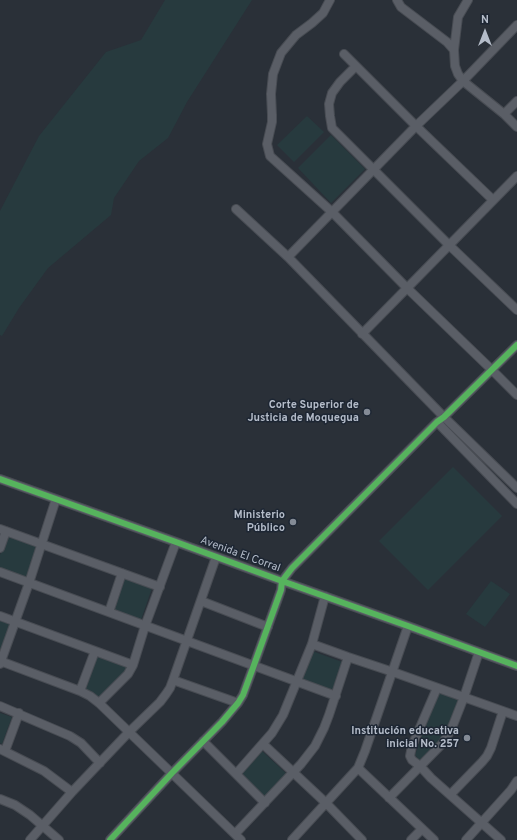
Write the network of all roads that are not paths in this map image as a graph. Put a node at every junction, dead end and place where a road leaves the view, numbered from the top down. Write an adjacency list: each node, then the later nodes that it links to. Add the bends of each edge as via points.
1 (330, 0): 17 (street, via 323,13 296,35 281,53 273,74 270,94 272,122 267,144 270,156)
2 (397, 0): 5 (street, via 401,7 448,42)
3 (468, 0): 5 (street, via 458,17)
4 (517, 25): 8 (street)
5 (454, 50): 8 (street, via 456,70)
6 (344, 54): 7 (street)
7 (356, 66): 11 (street); 13 (street, via 332,93 329,104 332,128)
8 (463, 81): 10 (street); 11 (street)
9 (517, 101): 10 (street)
10 (504, 114): 12 (street)
11 (416, 126): 13 (street); 15 (street)
12 (517, 127)
13 (374, 170): 17 (street); 18 (street)
14 (517, 176): 15 (street)
15 (493, 200): 18 (street)
16 (236, 209): 19 (street)
17 (332, 212): 19 (street); 20 (street)
18 (449, 245): 20 (street); 21 (street)
19 (288, 257): 22 (street)
20 (407, 288): 22 (street); 24 (street)
21 (517, 310)
22 (362, 334): 26 (street)
23 (517, 345): 24 (street)
24 (492, 370): 25 (street); 26 (street)
25 (517, 395)
26 (444, 417): 27 (street); 29 (street)
27 (437, 422): 31 (street); 39 (street)
28 (0, 479): 30 (street, Avenida El Corral)
29 (517, 488)
30 (56, 499): 33 (street, Avenida El Corral); 34 (street)
31 (517, 504)
32 (3, 530): 34 (street); 35 (street)
33 (176, 542): 36 (street, Avenida El Corral); 41 (street)
34 (42, 544): 38 (street); 40 (street)
35 (0, 548)
36 (216, 557): 39 (street, Avenida El Corral); 43 (street)
37 (0, 572): 40 (street)
38 (122, 573): 41 (street); 44 (street)
39 (282, 581): 42 (street, Avenida El Corral); 48 (street)
40 (29, 583): 44 (street); 46 (street)
41 (160, 587): 47 (street)
42 (326, 596): 49 (street, Avenida El Corral); 51 (street)
43 (201, 601): 48 (street); 50 (street)
44 (109, 612): 47 (street)
45 (0, 616): 46 (street)
46 (15, 621): 52 (street); 55 (street)
47 (146, 626): 50 (street); 56 (street)
48 (268, 626): 57 (street)
49 (408, 626): 53 (street, Avenida El Corral); 59 (street)
50 (187, 641): 57 (street); 60 (street)
51 (312, 644): 54 (street); 61 (street)
52 (95, 651): 56 (street); 63 (street)
53 (479, 652): 58 (street, Avenida El Corral); 65 (street)
54 (348, 657): 59 (street); 64 (street)
55 (0, 662): 63 (street)
56 (133, 665): 66 (street, via 128,674)
57 (254, 666): 61 (street); 67 (street)
58 (517, 666)
59 (393, 672): 62 (street); 78 (street)
60 (173, 680): 67 (street); 72 (street, via 160,702)
61 (297, 682): 64 (street); 74 (street, via 278,725)
62 (437, 688): 65 (street); 77 (street, via 411,751 412,760)
63 (80, 691): 66 (street)
64 (336, 696): 79 (street, via 315,746)
65 (464, 697): 69 (street); 77 (street, via 442,744)
66 (99, 703): 72 (street)
67 (238, 703): 73 (street)
68 (0, 706): 70 (street)
69 (503, 711): 71 (street); 84 (street, via 487,756)
70 (19, 713): 75 (street); 76 (street, via 70,736 81,743)
71 (517, 716)
72 (129, 732): 76 (street); 80 (street)
73 (203, 741): 80 (street); 81 (street)
74 (263, 744): 79 (street); 81 (street)
75 (3, 750): 83 (street, via 44,771)
76 (100, 763): 83 (street)
77 (420, 766): 84 (street); 85 (street)
78 (358, 768): 85 (street); 88 (street)
79 (293, 772): 87 (street); 88 (street)
80 (172, 773): 92 (street); 96 (street)
81 (236, 774): 87 (street)
82 (517, 781): 89 (street)
83 (72, 792): 90 (street)
84 (450, 795): 89 (street)
85 (389, 798): 91 (street)
86 (0, 799): 90 (street, via 30,814)
87 (265, 803): 92 (street)
88 (326, 803): 93 (street); 98 (street)
89 (482, 822): 101 (street); 102 (street)
90 (43, 826): 94 (street); 95 (street)
91 (422, 829): 99 (street); 100 (street)
92 (235, 834): 97 (street)
93 (357, 838)
94 (30, 840)
95 (59, 840)
96 (110, 840)
97 (241, 840)
98 (292, 840)
99 (411, 840)
100 (434, 840)
101 (466, 840)
102 (501, 840)

